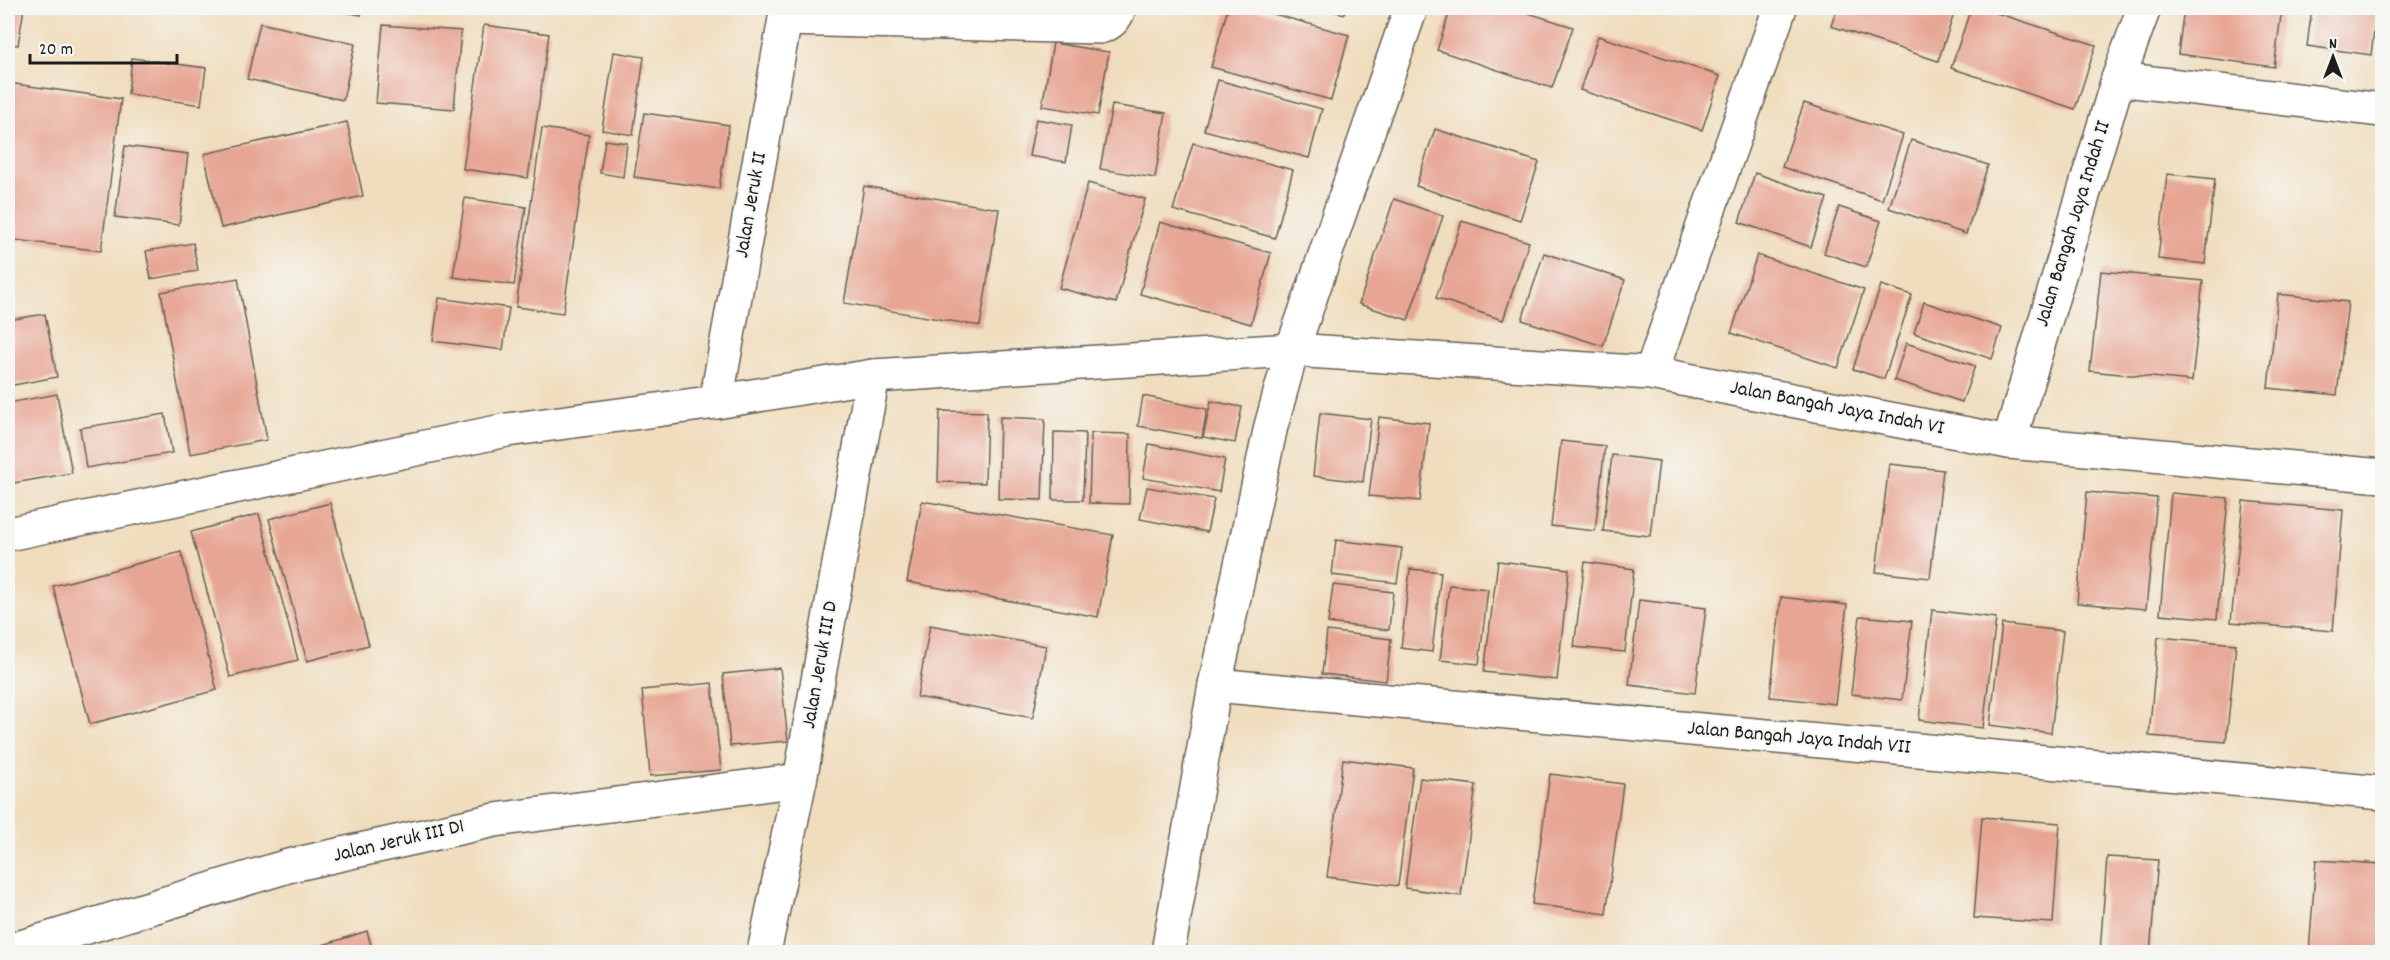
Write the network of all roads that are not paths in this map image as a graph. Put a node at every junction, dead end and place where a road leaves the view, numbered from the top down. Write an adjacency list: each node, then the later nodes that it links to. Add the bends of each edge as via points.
1 (1119, 8): 5 (street, via 1109,24 1100,27)
2 (1411, 8): 8 (street)
3 (1780, 8): 9 (street)
4 (2144, 8): 6 (street, Jalan Bangah Jaya Indah II)
5 (786, 13): 11 (street, Jalan Jeruk II)
6 (2118, 79): 7 (street); 12 (street, Jalan Bangah Jaya Indah II)
7 (2382, 110)
8 (1292, 350): 9 (street, Jalan Bangah Jaya Indah VI); 10 (street, Jalan Bangah Jaya Indah VI); 15 (street, via 1271,426)
9 (1651, 373): 12 (street, Jalan Bangah Jaya Indah VI)
10 (873, 376): 11 (street, Jalan Bangah Jaya Indah VI); 16 (street, Jalan Jeruk III D)
11 (716, 402): 14 (street, Jalan Bangah Jaya Indah VI, via 507,430)
12 (2008, 442): 13 (street, Jalan Bangah Jaya Indah VI)
13 (2382, 476)
14 (8, 534)
15 (1215, 685): 17 (street, Jalan Bangah Jaya Indah VII); 20 (street)
16 (800, 780): 18 (street, Jalan Jeruk III D1, via 495,820 288,866); 19 (street, Jalan Jeruk III D)
17 (2382, 794)
18 (8, 951)
19 (764, 952)
20 (1168, 952)

